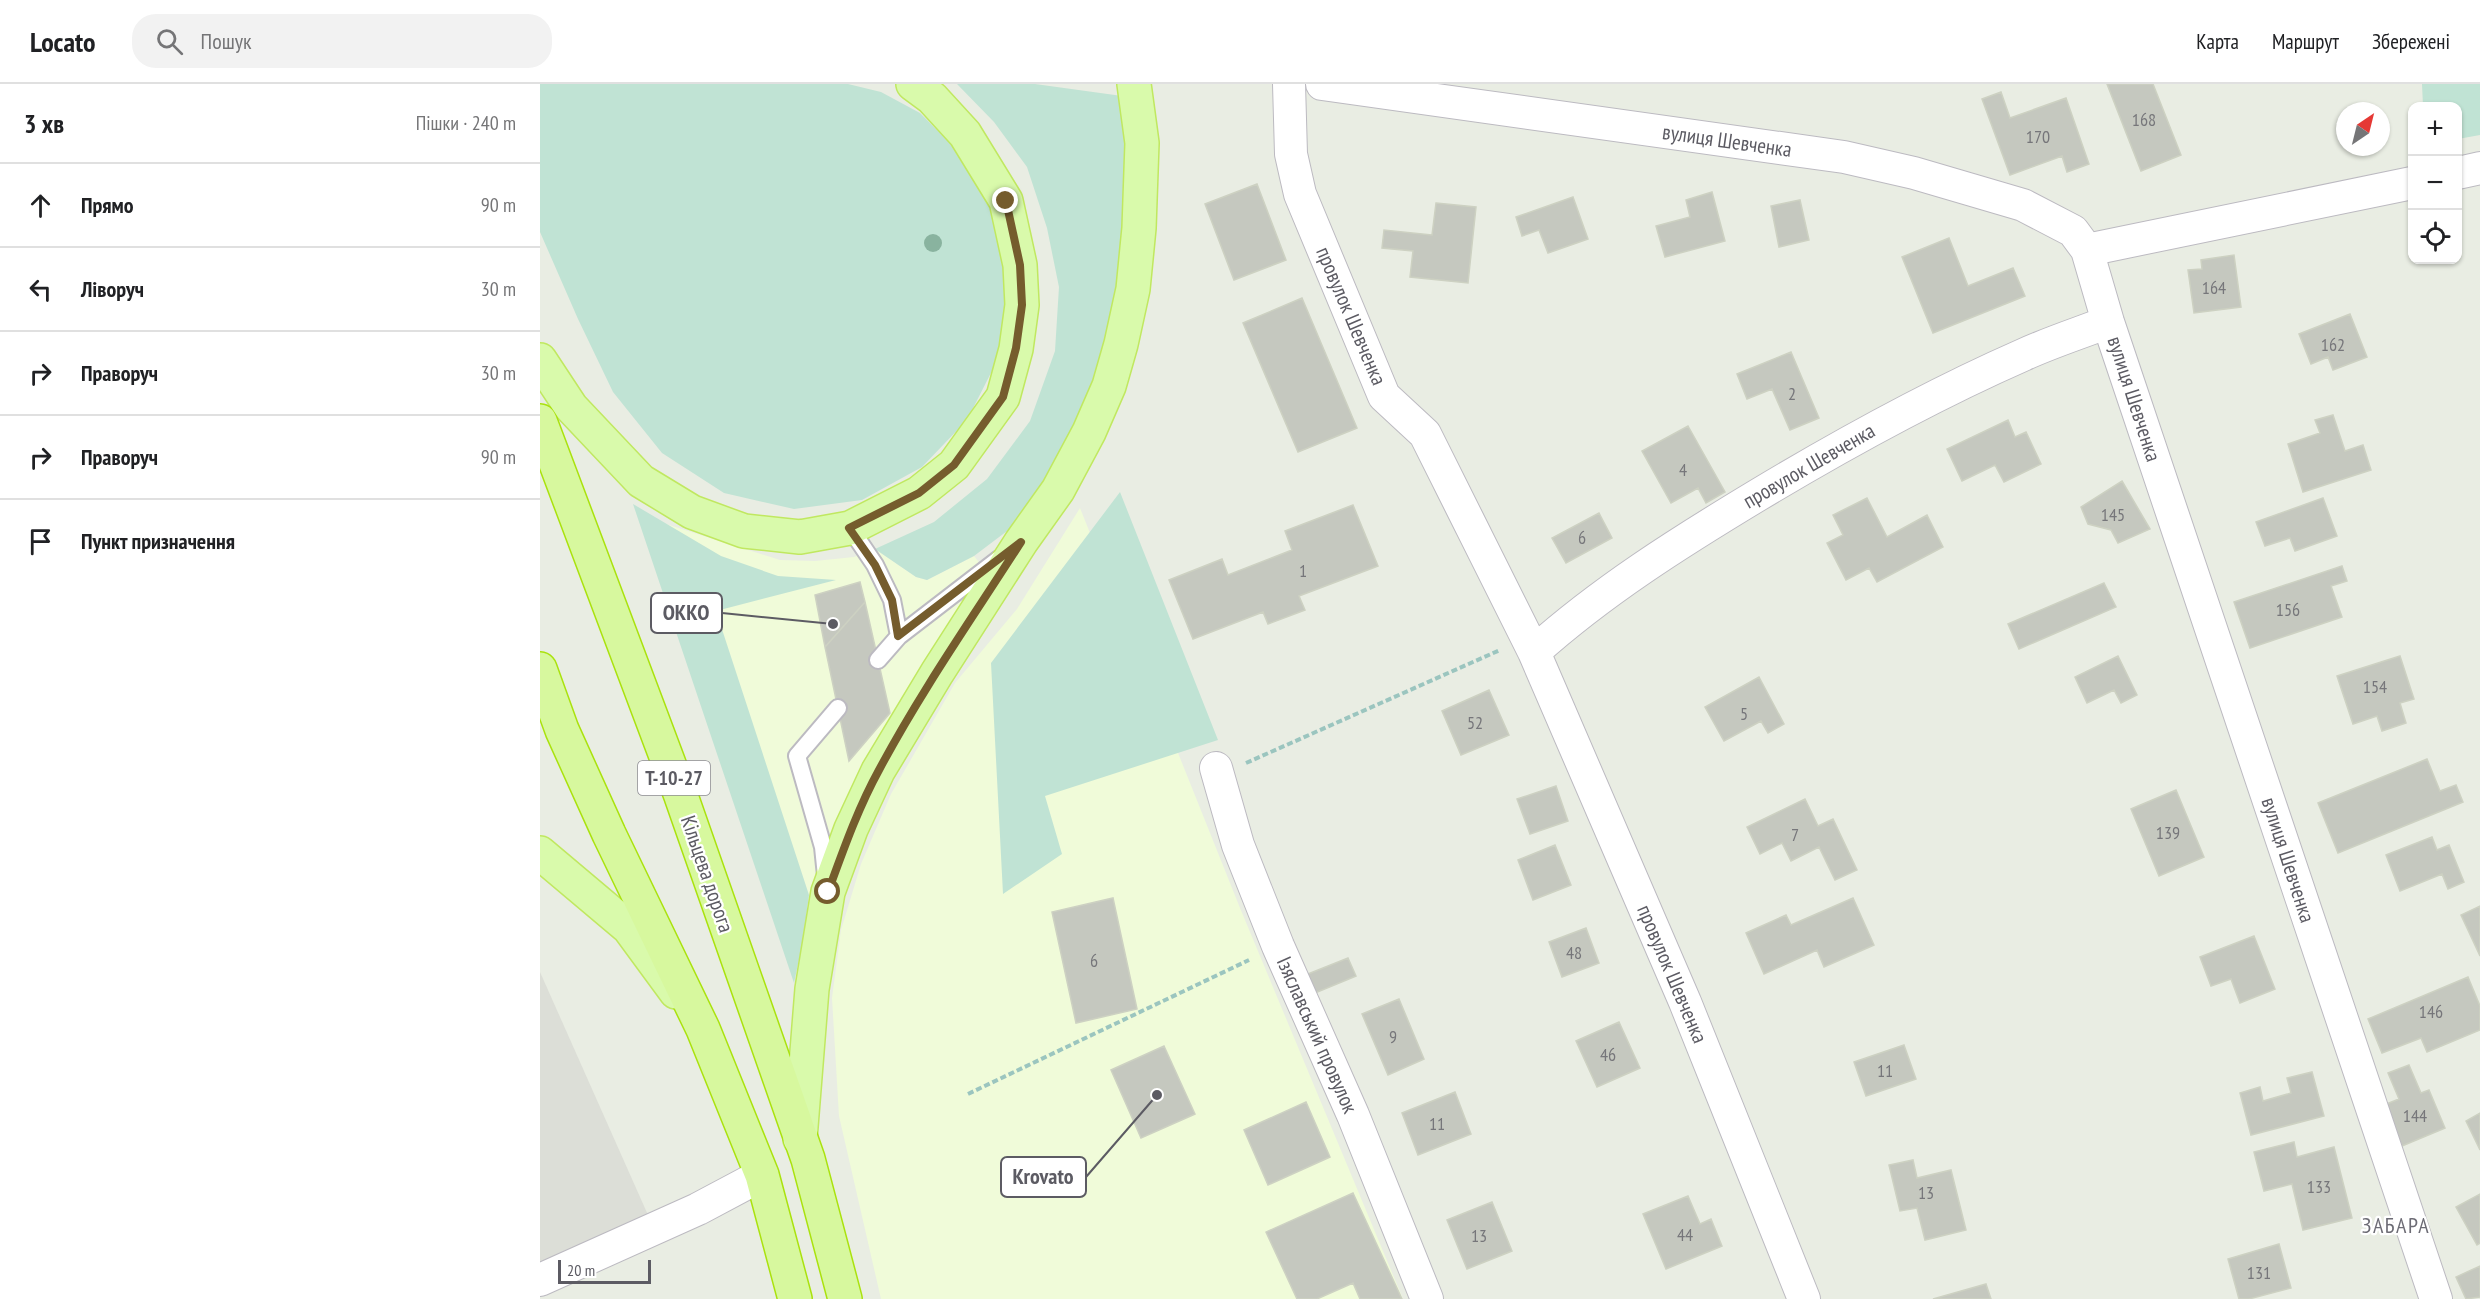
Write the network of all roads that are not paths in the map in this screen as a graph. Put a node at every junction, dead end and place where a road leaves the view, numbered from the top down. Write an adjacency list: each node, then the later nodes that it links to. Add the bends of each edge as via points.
1 (913, 84): 12 (main road, via 932,98 965,134 1006,201 1020,265 1022,305 1016,348 1003,397 954,465 919,493)
2 (1134, 84): 13 (main road, via 1142,143 1139,228 1133,289 1121,344 1109,386 1089,432 1058,490)
3 (1289, 84): 15 (street, провулок Шевченка, via 1291,154 1300,194 1384,396 1425,434)
4 (1322, 84): 8 (street, вулиця Шевченка, via 1844,157 2023,205 2073,231)
5 (2480, 168): 6 (street)
6 (2462, 172)
7 (2408, 184): 8 (street)
8 (2087, 250): 9 (street, вулиця Шевченка)
9 (2108, 322): 15 (street, провулок Шевченка, via 2024,354 1814,462 1699,530); 30 (street, вулиця Шевченка)
10 (540, 360): 12 (main road, via 571,407 641,481 692,512 744,531 800,537)
11 (540, 421): 23 (highway, Кільцева дорога / Т-10-27, via 681,796)
12 (849, 528): 14 (lane, via 875,565 892,600)
13 (1021, 542): 14 (lane); 21 (main road, via 878,771)
14 (898, 636): 16 (lane)
15 (1531, 645): 29 (street, провулок Шевченка, via 1685,1002)
16 (878, 660)
17 (540, 669): 22 (highway, via 581,772)
18 (838, 708): 21 (lane, via 797,756 823,846)
19 (1217, 772): 28 (street, Ізяславський провулок, via 1238,845 1278,946 1353,1115)
20 (540, 853): 22 (main road, via 629,928)
21 (828, 892): 23 (main road, via 812,989)
22 (703, 1029): 24 (highway)
23 (800, 1139): 27 (highway, Кільцева дорога / Т-10-27)
24 (762, 1175): 25 (street, via 698,1209); 26 (highway)
25 (540, 1280)
26 (795, 1299)
27 (845, 1299)
28 (1427, 1299)
29 (1804, 1299)
30 (2436, 1299)

